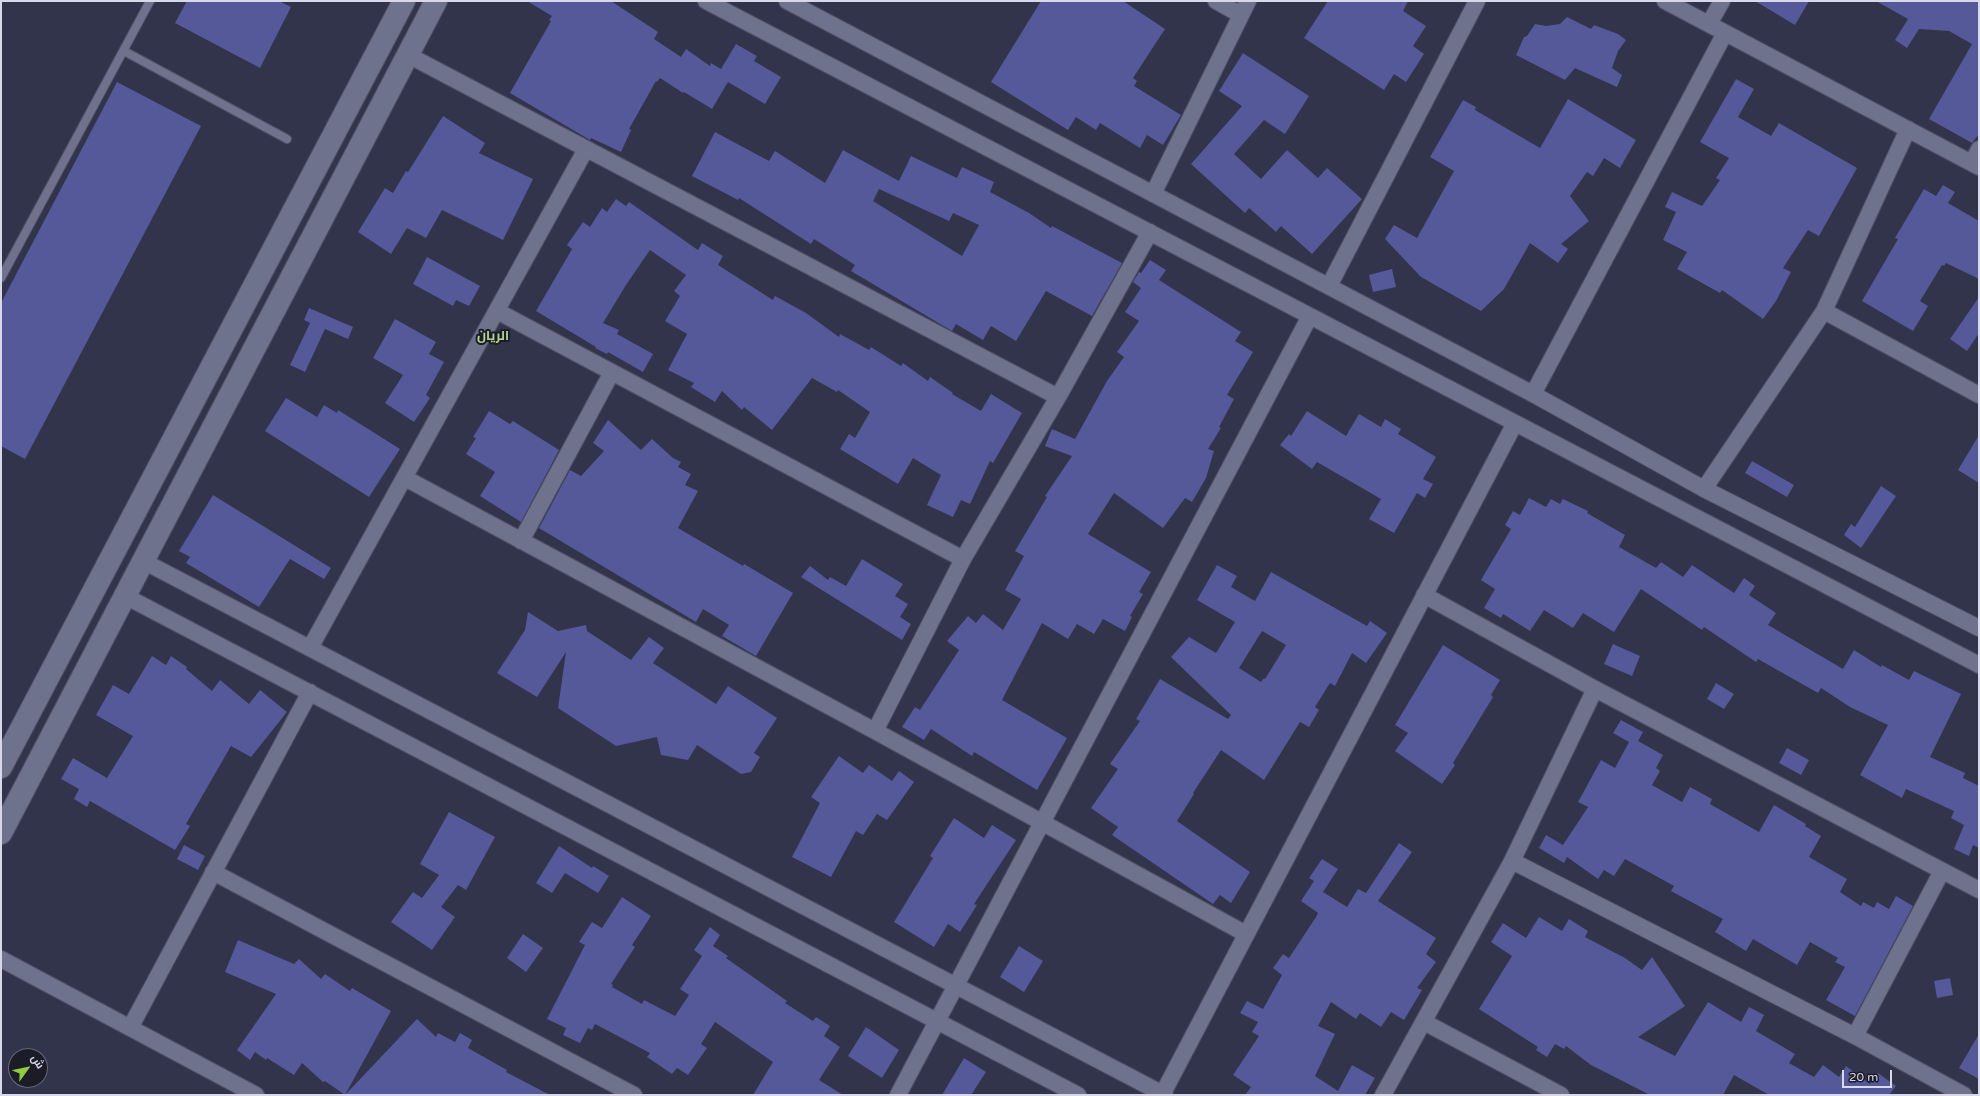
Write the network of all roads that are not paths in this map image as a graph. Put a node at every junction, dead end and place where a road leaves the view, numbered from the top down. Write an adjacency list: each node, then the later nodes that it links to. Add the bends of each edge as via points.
1 (150, 1): 13 (lane)
2 (404, 1): 45 (street)
3 (436, 1): 14 (street)
4 (706, 1): 21 (street)
5 (787, 1): 20 (street)
6 (1216, 1): 10 (street)
7 (1477, 1): 23 (street)
8 (1665, 1): 11 (street)
9 (1722, 1): 11 (street)
10 (1245, 8): 20 (street)
11 (1709, 24): 12 (street)
12 (1725, 33): 15 (street); 28 (street)
13 (124, 51): 16 (lane); 22 (lane)
14 (408, 55): 17 (street); 36 (street)
15 (1908, 129): 19 (street); 25 (street)
16 (287, 139)
17 (586, 149): 24 (street); 30 (street)
18 (1979, 149): 19 (street)
19 (1975, 165)
20 (1153, 194): 23 (street)
21 (1150, 232): 26 (street); 30 (street)
22 (1, 278)
23 (1329, 286): 28 (street)
24 (496, 311): 27 (street); 32 (street)
25 (1824, 311): 29 (street); 33 (street)
26 (1310, 316): 31 (street); 46 (street)
27 (612, 372): 34 (street); 35 (street)
28 (1533, 394): 33 (street)
29 (1979, 395)
30 (1058, 397): 35 (street)
31 (1515, 423): 37 (street); 41 (street)
32 (405, 478): 34 (street); 40 (street)
33 (1704, 489): 39 (street)
34 (521, 541): 44 (street)
35 (963, 559): 44 (street)
36 (143, 561): 38 (street); 40 (street)
37 (1424, 595): 42 (street); 52 (street)
38 (125, 596): 43 (street); 47 (street)
39 (1979, 628)
40 (310, 648): 54 (street)
41 (1979, 664)
42 (1595, 689): 48 (street); 49 (street)
43 (310, 692): 50 (street); 55 (street)
44 (874, 731): 46 (street)
45 (1, 767)
46 (1042, 823): 52 (street); 54 (street)
47 (1, 833)
48 (1512, 861): 56 (street); 58 (street)
49 (1942, 871): 51 (street); 58 (street)
50 (213, 872): 57 (street); 61 (street)
51 (1979, 890)
52 (1246, 934): 59 (street)
53 (1, 959): 57 (street)
54 (956, 986): 55 (street); 59 (street)
55 (937, 1022): 62 (street); 63 (street)
56 (1424, 1022): 64 (street); 65 (street)
57 (130, 1028): 60 (street)
58 (1855, 1036): 66 (street)
59 (1163, 1094)
60 (256, 1095)
61 (634, 1095)
62 (898, 1095)
63 (1078, 1095)
64 (1382, 1095)
65 (1561, 1095)
66 (1964, 1095)

